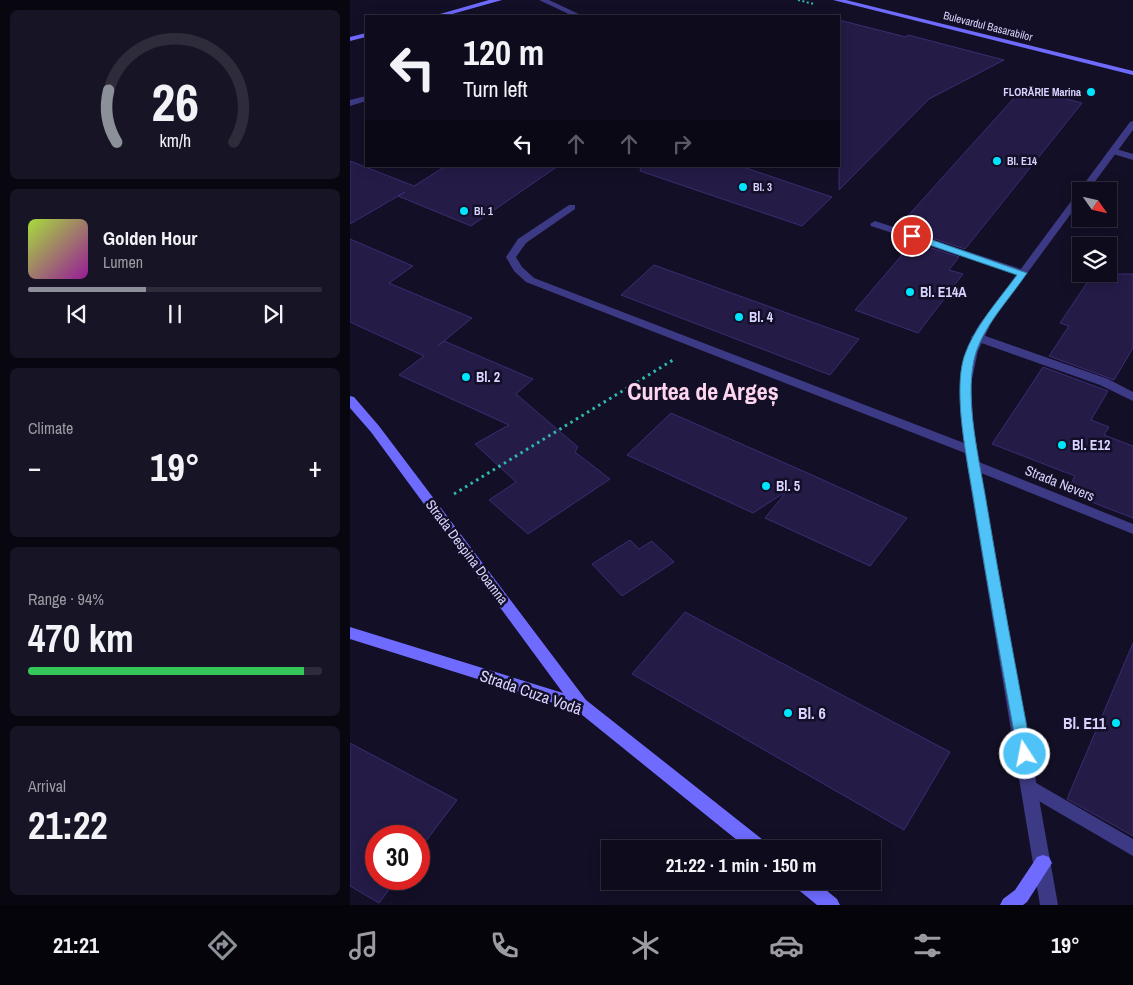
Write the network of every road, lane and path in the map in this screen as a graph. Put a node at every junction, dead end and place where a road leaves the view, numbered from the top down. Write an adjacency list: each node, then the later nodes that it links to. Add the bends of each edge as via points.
1 (498, 0): 4 (street)
2 (543, 0): 5 (street)
3 (837, 0): 8 (street, Bulevardul Basarabilor)
4 (441, 15)
5 (577, 15)
6 (365, 35): 7 (street)
7 (350, 39)
8 (1133, 73)
9 (365, 98): 10 (street)
10 (350, 103)
11 (1133, 124): 12 (street)
12 (1113, 151): 13 (street); 14 (street)
13 (1133, 157)
14 (1090, 182)
15 (572, 207): 20 (street, Strada Nevers, via 522,241 511,257 518,269 530,280)
16 (1072, 207): 18 (street)
17 (875, 224): 18 (street)
18 (1023, 273): 19 (street)
19 (977, 337): 21 (street, via 1104,382); 23 (street, via 965,384)
20 (698, 346): 23 (street, Strada Nevers); 24 (path)
21 (1133, 397)
22 (350, 400): 24 (street, Strada Despina Doamna)
23 (974, 458): 25 (street, Strada Nevers); 28 (street)
24 (434, 506): 27 (street, Strada Despina Doamna)
25 (1133, 528)
26 (350, 633): 27 (street, Strada Cuza Vodă)
27 (581, 705): 29 (street, Strada Cuza Vodă)
28 (1031, 788): 30 (street); 31 (street)
29 (749, 840)
30 (1133, 848)
31 (1043, 862): 34 (street, via 1021,896); 35 (street)
32 (812, 890): 33 (street)
33 (830, 905)
34 (1009, 905)
35 (1049, 905)

